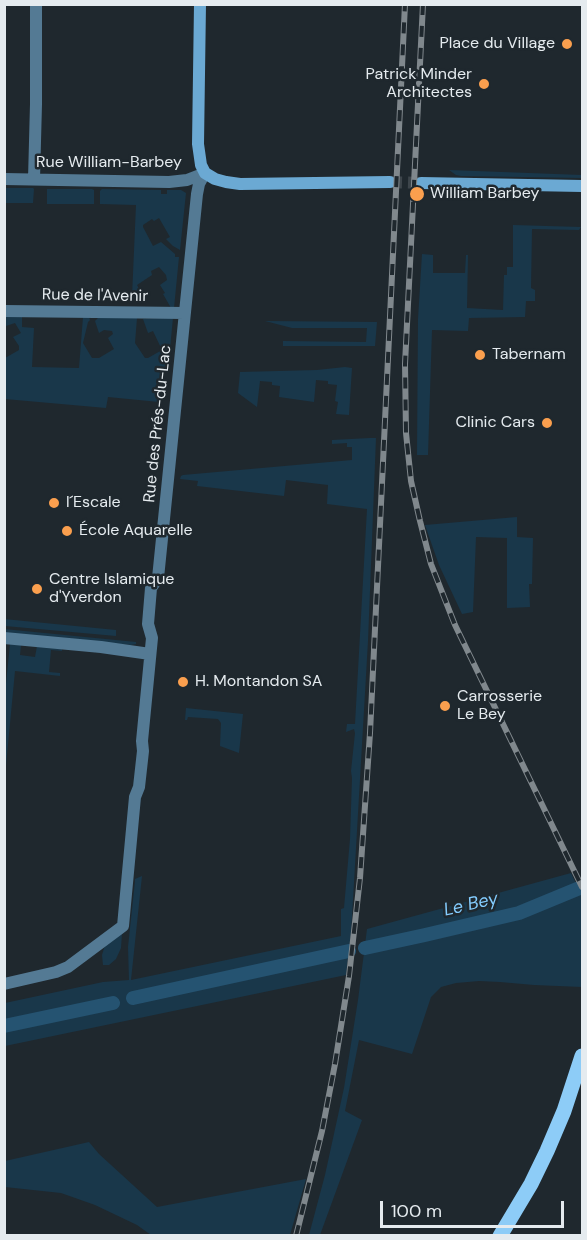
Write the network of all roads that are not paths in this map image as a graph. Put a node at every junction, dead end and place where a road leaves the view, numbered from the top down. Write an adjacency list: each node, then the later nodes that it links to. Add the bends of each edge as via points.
1 (36, 4): 5 (street)
2 (200, 4): 3 (street, via 198,144)
3 (205, 173): 5 (street, Rue William-Barbey, via 169,182); 6 (street, Rue William-Barbey, via 240,184); 10 (street, Rue des Prés-du-Lac, via 197,194)
4 (4, 179): 5 (street, Rue William-Barbey)
5 (34, 179)
6 (390, 182)
7 (421, 183): 8 (street)
8 (582, 186)
9 (4, 311): 10 (street, Rue de l'Avenir)
10 (185, 313): 12 (street, Rue des Prés-du-Lac, via 158,578 151,588)
11 (4, 638): 12 (street)
12 (150, 654): 13 (street, Rue des Prés-du-Lac, via 123,926 68,967)
13 (4, 984)
14 (582, 1056): 15 (main road, via 547,1151)
15 (500, 1236)

